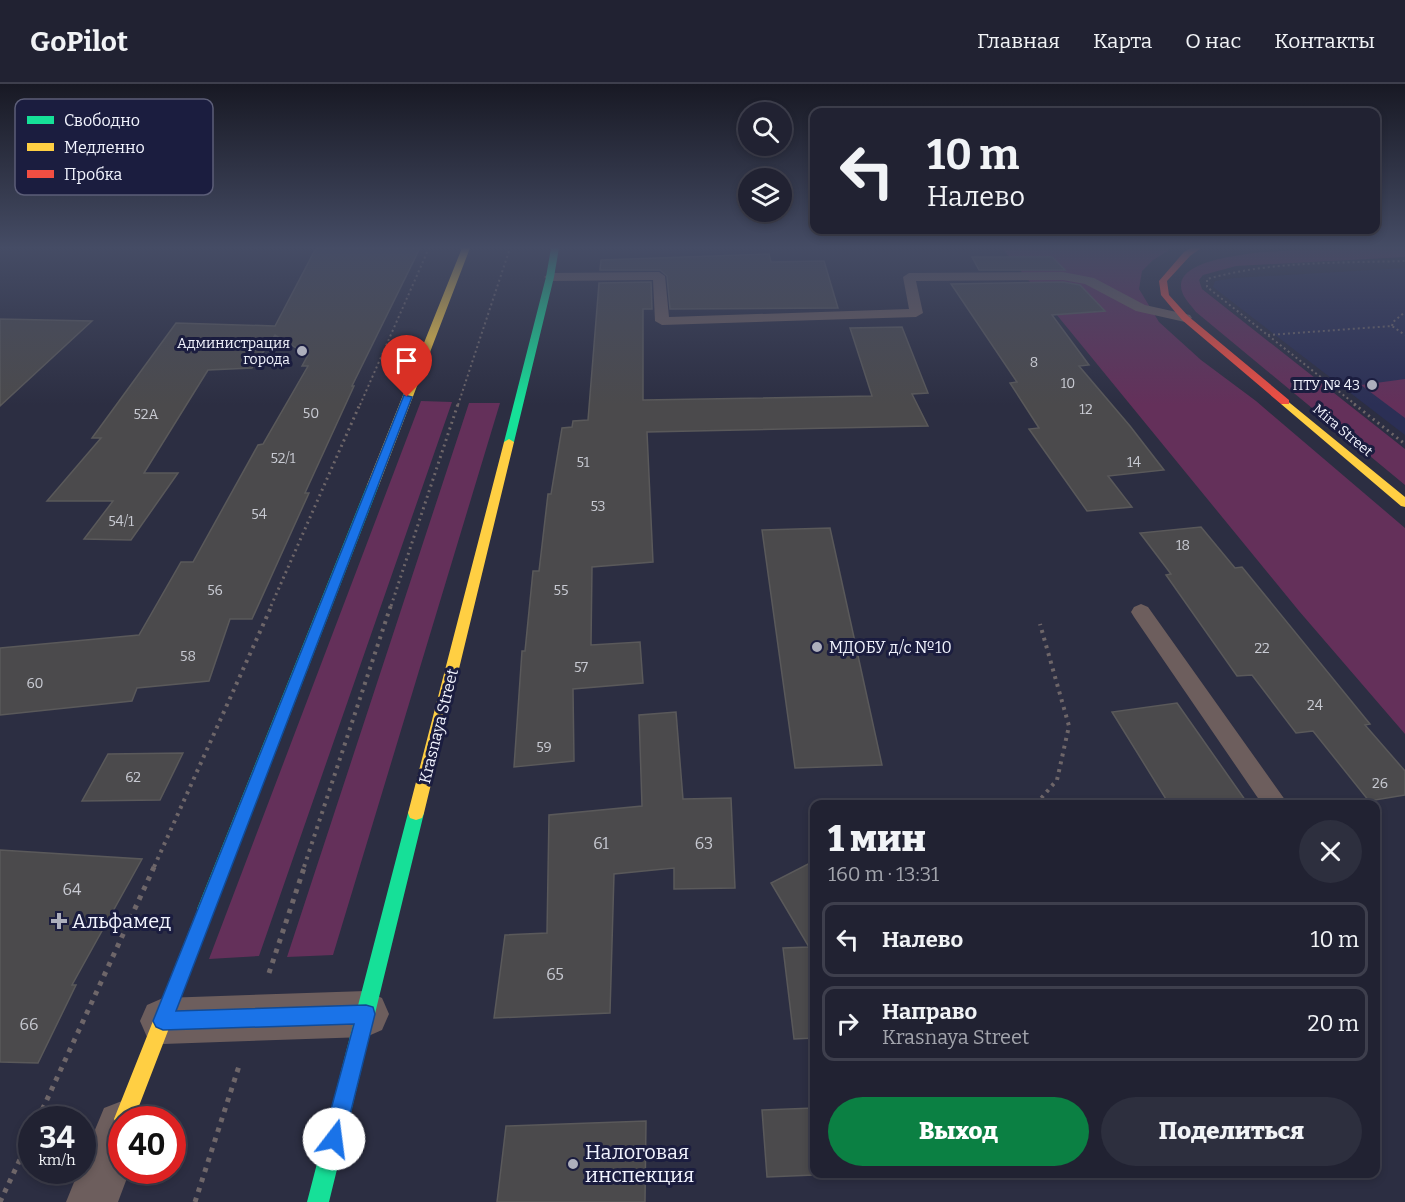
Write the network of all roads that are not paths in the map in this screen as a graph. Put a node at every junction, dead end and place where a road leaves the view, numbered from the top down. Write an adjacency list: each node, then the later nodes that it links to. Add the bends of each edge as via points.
1 (446, 300): 12 (street)
2 (544, 300): 11 (street, Krasnaya Street)
3 (661, 300): 4 (lane, via 662,321 916,313)
4 (914, 300)
5 (1126, 300): 7 (lane, via 1141,308)
6 (1170, 300): 7 (street, Mira Street)
7 (1185, 318): 8 (street, Mira Street)
8 (1405, 503)
9 (1141, 612): 10 (lane)
10 (1273, 800)
11 (366, 1014): 12 (street); 16 (street, Krasnaya Street)
12 (163, 1021): 13 (street)
13 (129, 1106)
14 (108, 1161): 15 (street)
15 (92, 1202)
16 (318, 1202)

